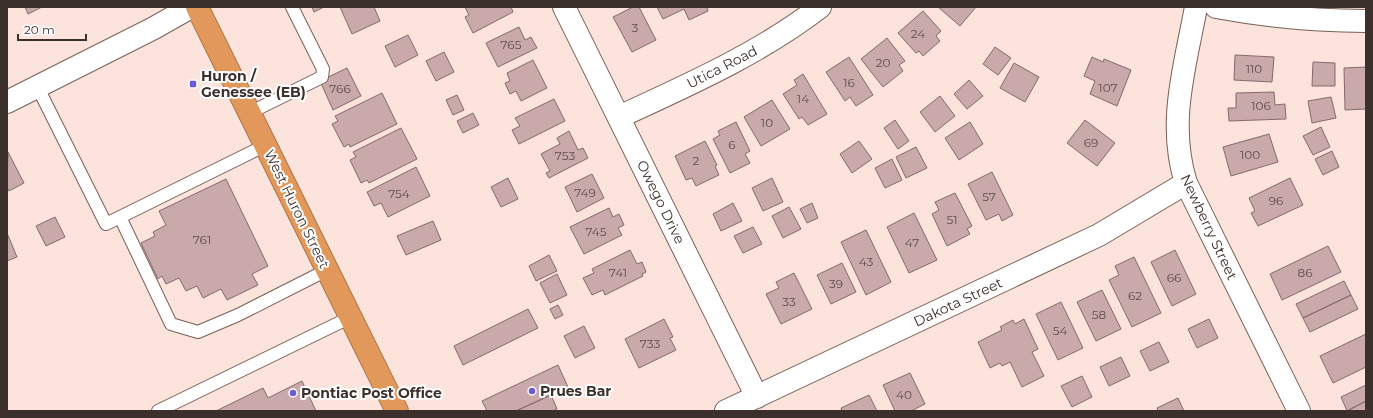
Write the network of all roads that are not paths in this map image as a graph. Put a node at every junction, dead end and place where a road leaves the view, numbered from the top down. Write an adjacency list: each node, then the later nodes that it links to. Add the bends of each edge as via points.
1 (191, 7): 9 (street)
2 (197, 7): 11 (highway, West Huron Street)
3 (292, 7): 11 (lane, via 323,69 322,77)
4 (564, 7): 12 (street, Owego Drive)
5 (820, 7): 12 (street, Utica Road, via 786,32 733,62)
6 (1196, 7): 14 (street, Newberry Street, via 1177,112 1177,140)
7 (1216, 7): 8 (street, via 1337,22)
8 (1366, 21)
9 (37, 86): 10 (street); 15 (lane, via 106,224)
10 (8, 99)
11 (249, 113): 13 (highway, West Huron Street)
12 (619, 117): 18 (street, Owego Drive)
13 (266, 146): 15 (lane); 16 (highway, West Huron Street)
14 (1186, 183): 18 (street, Dakota Street, via 1099,235); 22 (street, Newberry Street)
15 (120, 217): 16 (lane, via 171,324 198,332 238,315)
16 (327, 270): 17 (highway, West Huron Street)
17 (351, 317): 19 (lane); 20 (highway, West Huron Street)
18 (757, 397): 21 (street, Dakota Street)
19 (158, 411)
20 (397, 411)
21 (726, 411)
22 (1299, 411)

